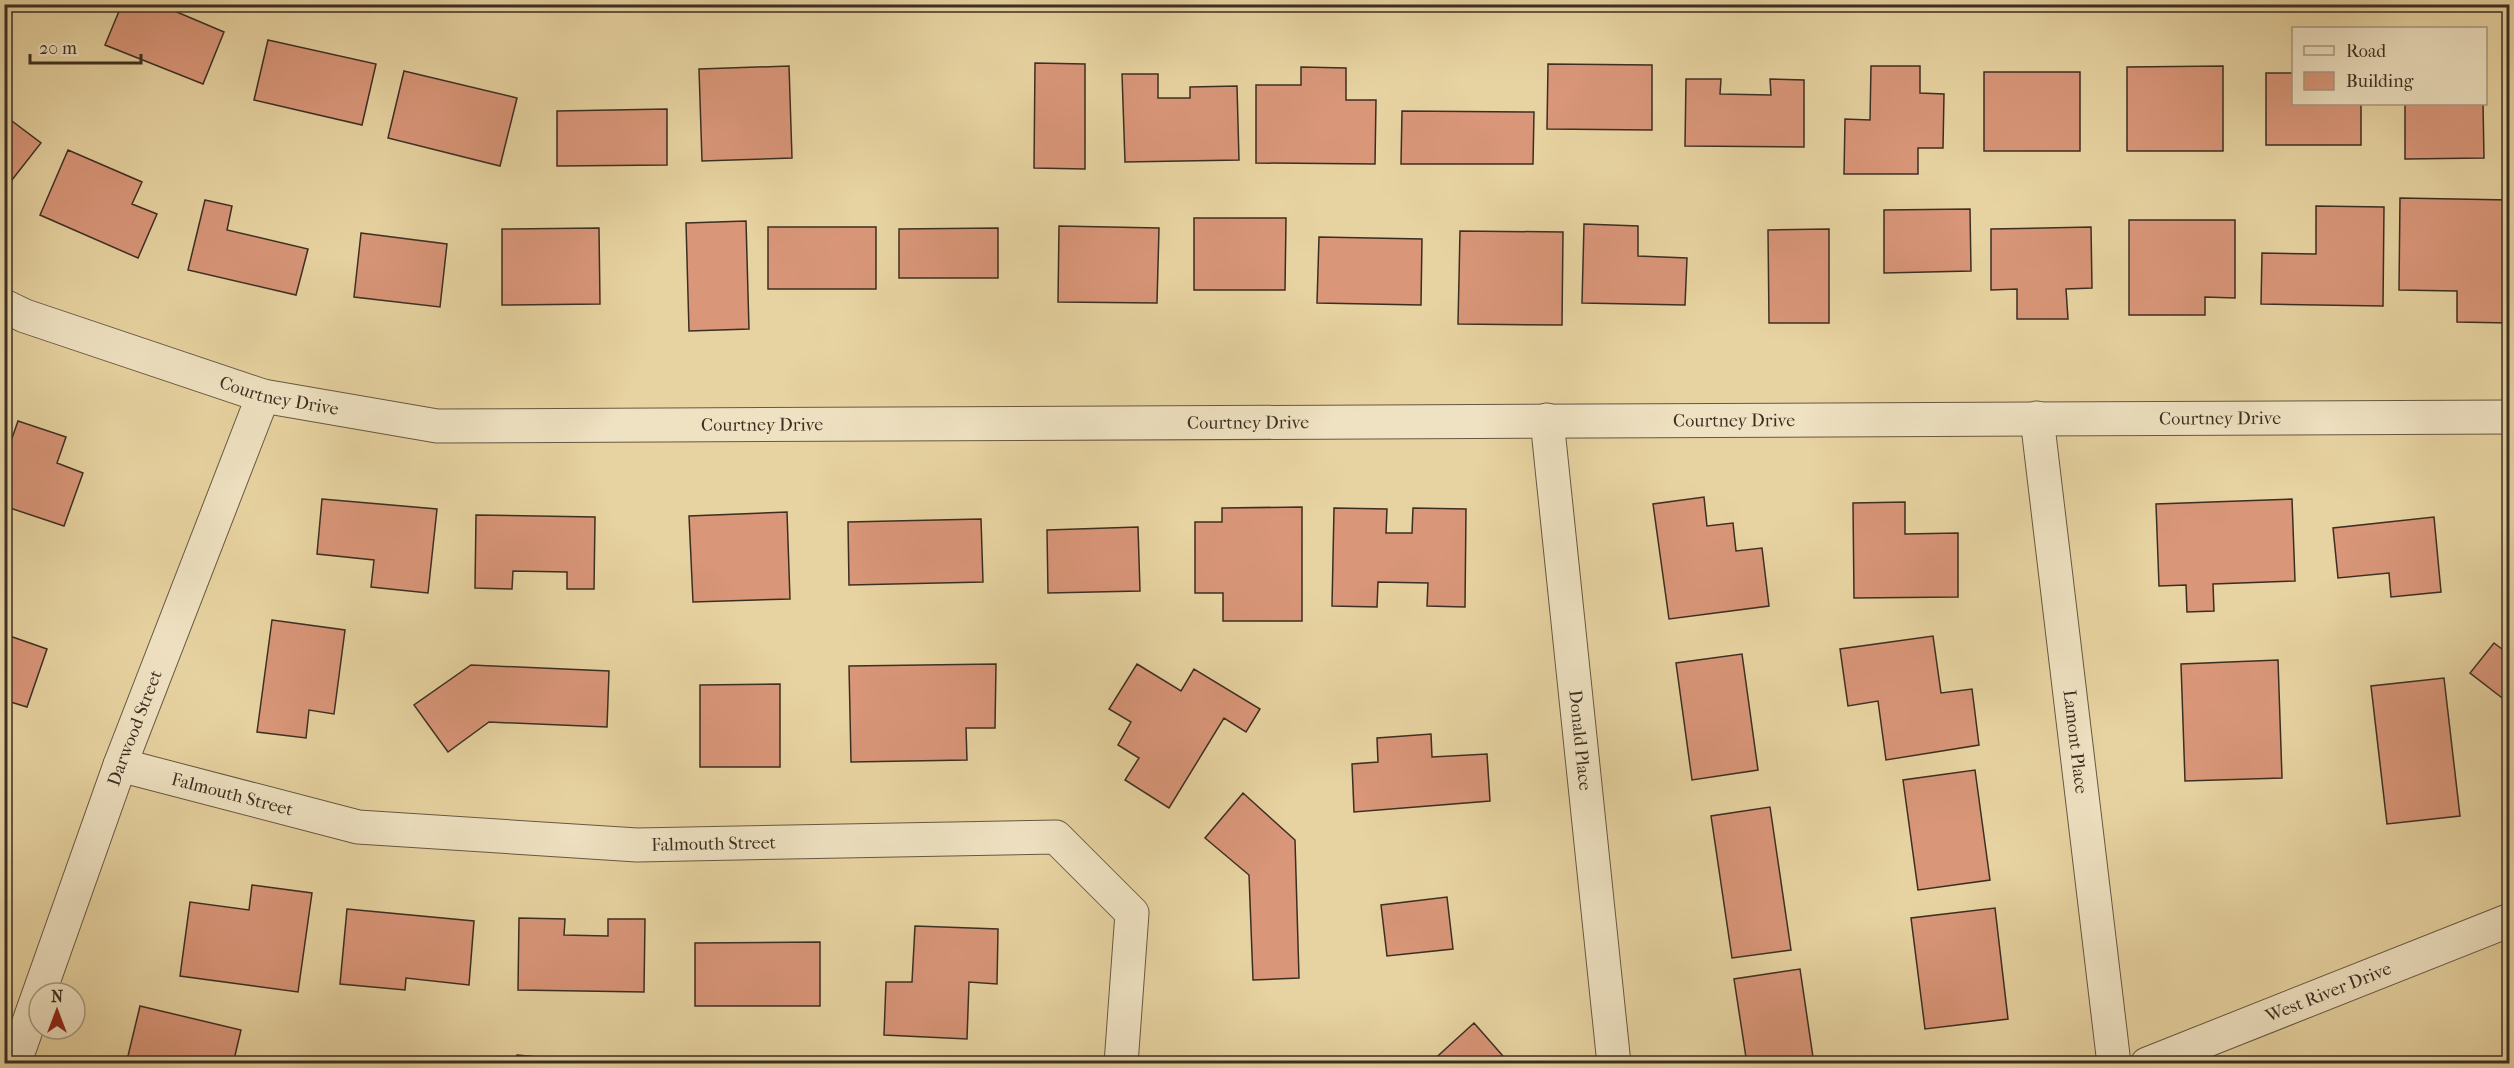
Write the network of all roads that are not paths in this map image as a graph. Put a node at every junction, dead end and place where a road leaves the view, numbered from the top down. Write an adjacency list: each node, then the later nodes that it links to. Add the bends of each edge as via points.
1 (4, 306): 2 (street, Courtney Drive)
2 (263, 396): 5 (street, Courtney Drive, via 437,426); 6 (street, Darwood Street)
3 (2510, 417): 4 (street, Courtney Drive)
4 (2037, 418): 5 (street, Courtney Drive); 11 (street, Lamont Place)
5 (1547, 420): 10 (street, Donald Place)
6 (120, 765): 8 (street, Darwood Street); 9 (street, Falmouth Street, via 358,827 637,845 1056,837 1132,913)
7 (2510, 920): 12 (street, West River Drive)
8 (14, 1064)
9 (1121, 1064)
10 (1614, 1064)
11 (2114, 1064)
12 (2146, 1064)

